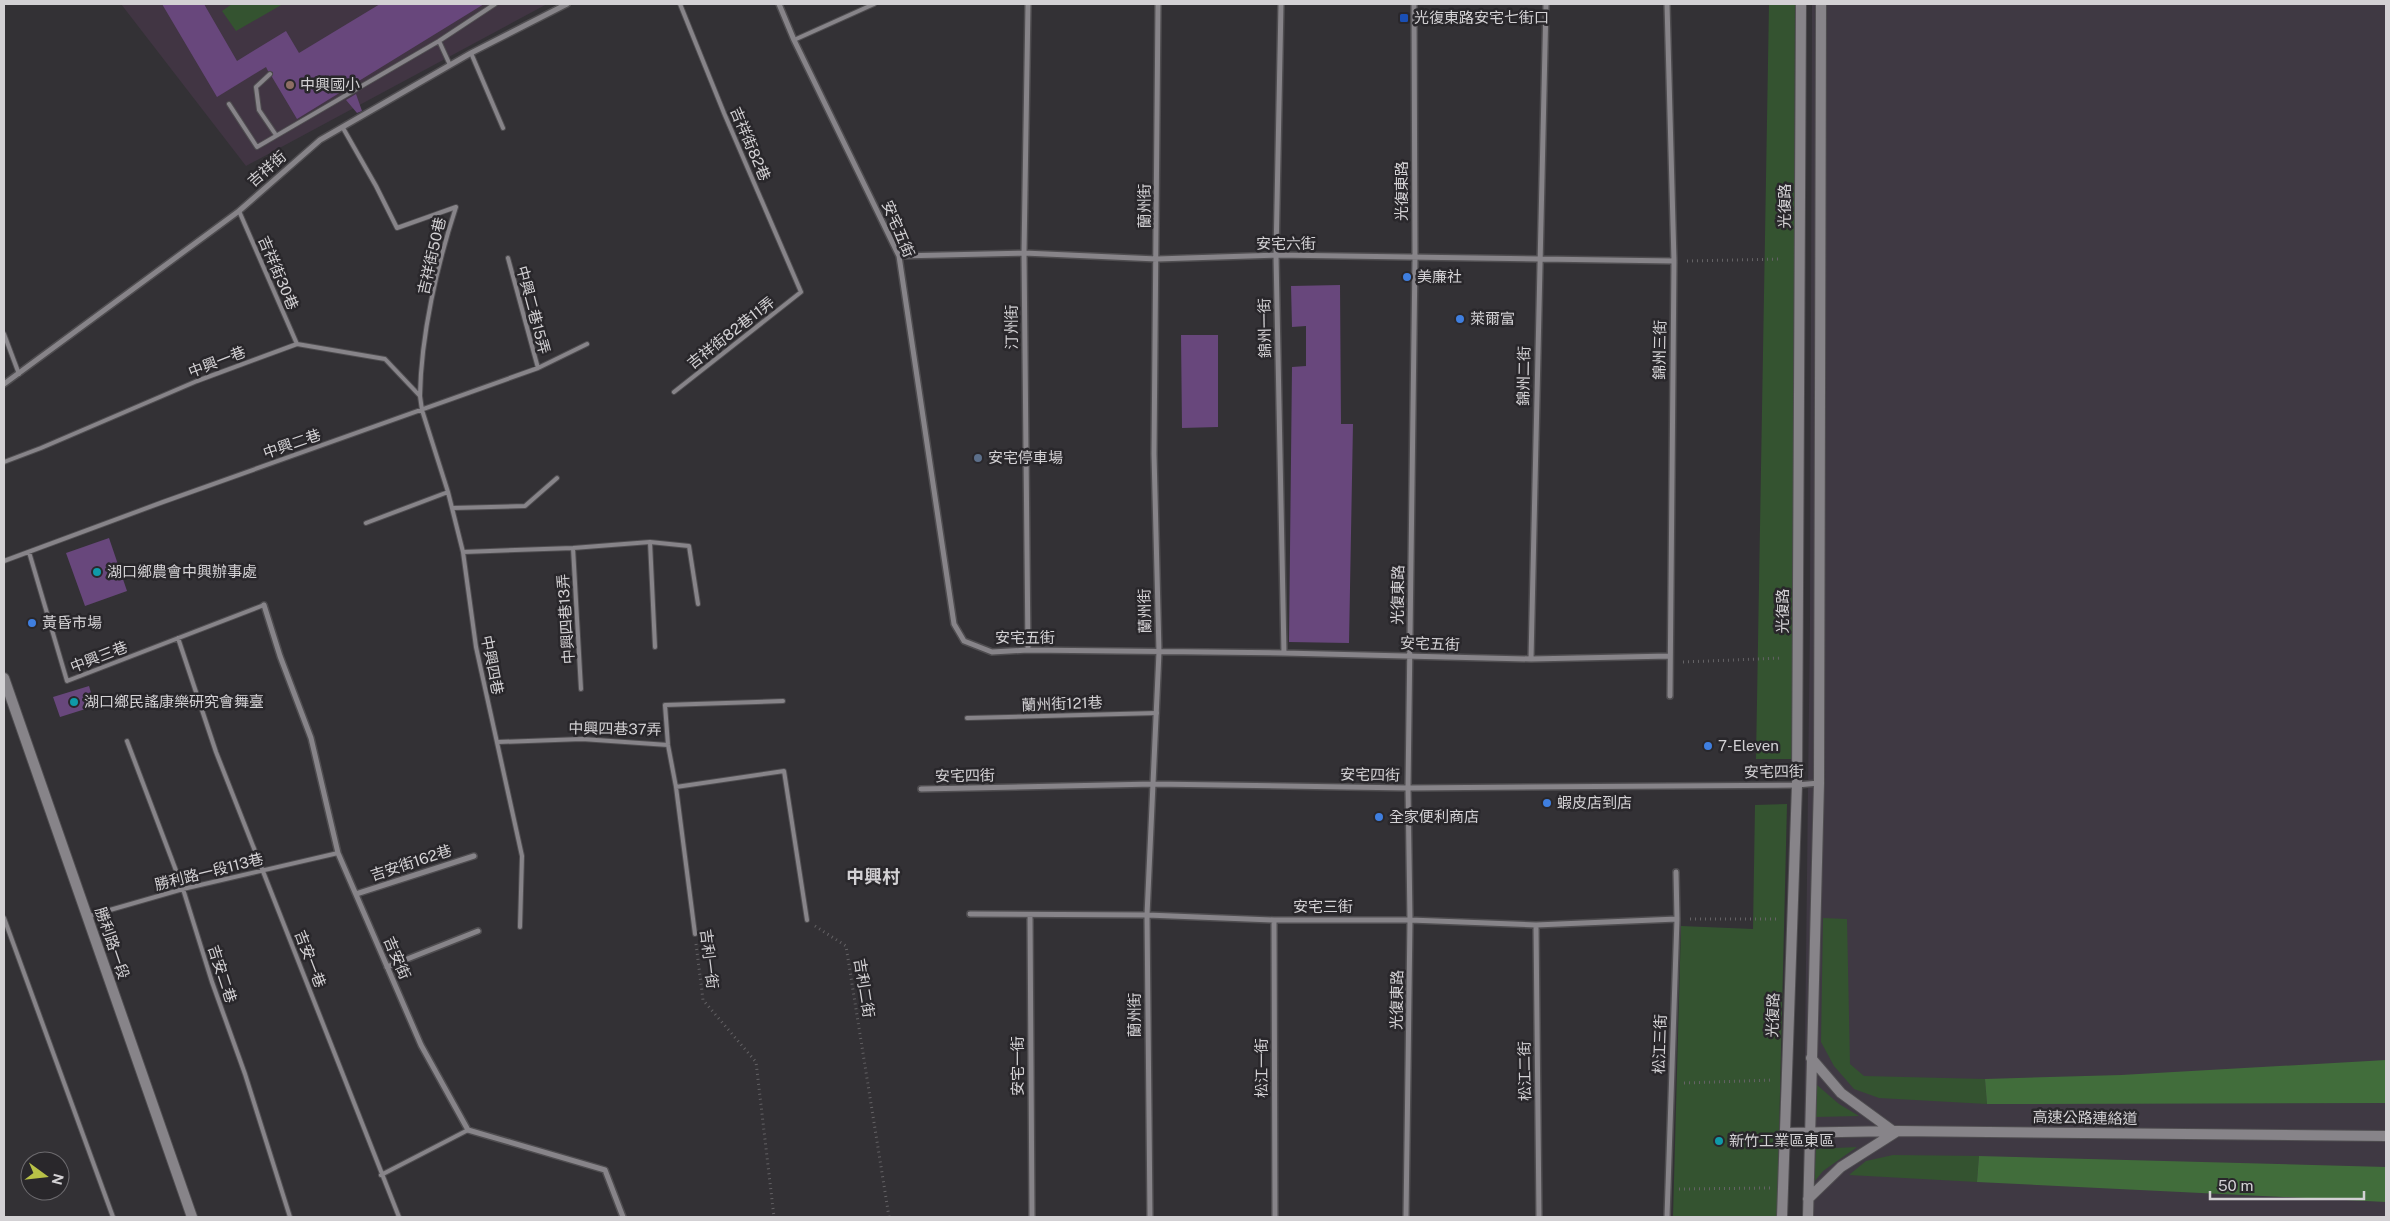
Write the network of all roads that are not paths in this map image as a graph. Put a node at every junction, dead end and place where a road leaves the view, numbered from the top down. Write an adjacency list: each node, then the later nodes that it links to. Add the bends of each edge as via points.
1 (495, 4): 15 (lane)
2 (567, 4): 16 (street, 吉祥街)
3 (680, 4): 32 (lane, 吉祥街82巷)
4 (779, 4): 14 (street, 安宅五街)
5 (874, 4): 14 (lane)
6 (1028, 4): 24 (street, 汀州街)
7 (1158, 4): 28 (street, 蘭州街)
8 (1281, 4): 25 (street, 錦州一街)
9 (1414, 4): 29 (street, 光復東路)
10 (1546, 4): 30 (street, 錦州二街)
11 (1667, 4): 31 (street, 錦州三街)
12 (1801, 4): 73 (street, 光復路)
13 (1820, 4): 71 (street)
14 (794, 40): 26 (street, 安宅五街)
15 (439, 41): 17 (lane); 22 (lane)
16 (471, 53): 17 (street, 吉祥街); 21 (lane)
17 (450, 65): 20 (street, 吉祥街)
18 (270, 74): 22 (lane, via 256,87 259,110)
19 (230, 104): 22 (lane, via 257,147)
20 (342, 128): 23 (street, 吉祥街, via 320,140); 40 (lane, 吉祥街50巷, via 397,228 456,207 444,245 421,359)
21 (503, 128)
22 (276, 136)
23 (238, 211): 34 (lane, 吉祥街30巷); 37 (street, 吉祥街)
24 (1024, 253): 26 (street, 安宅六街); 28 (street, 安宅六街); 56 (street, 汀州街)
25 (1276, 255): 28 (street, 安宅六街); 29 (street, 安宅六街); 58 (street, 錦州一街)
26 (899, 256): 56 (street, 安宅五街, via 954,624 964,641 992,652)
27 (508, 258): 36 (lane, 中興二巷15弄)
28 (1157, 259): 57 (street, 蘭州街, via 1154,454)
29 (1415, 259): 30 (street, 安宅六街); 59 (street, 光復東路)
30 (1539, 260): 31 (street, 安宅六街); 61 (street, 錦州二街)
31 (1674, 261): 60 (street, 錦州三街)
32 (801, 292): 39 (lane, 吉祥街82巷11弄)
33 (4, 334): 37 (lane)
34 (296, 344): 40 (lane, 中興一巷, via 385,358); 42 (lane, 中興一巷)
35 (587, 344): 36 (lane, 中興二巷)
36 (538, 368): 41 (lane, 中興二巷)
37 (19, 374): 38 (street, 吉祥街)
38 (4, 384)
39 (674, 392)
40 (420, 396): 41 (lane)
41 (422, 410): 44 (lane, 中興四巷); 49 (lane, 中興二巷)
42 (4, 462)
43 (558, 478): 45 (lane, via 525,506)
44 (448, 492): 45 (lane, 中興四巷); 46 (lane)
45 (453, 508): 50 (lane, 中興四巷)
46 (366, 523)
47 (650, 542): 48 (lane); 52 (lane, via 689,546); 55 (lane)
48 (572, 548): 50 (lane); 63 (lane, 中興四巷13弄)
49 (29, 552): 51 (lane, 中興二巷); 54 (lane, 中興三巷, via 67,681)
50 (463, 552): 69 (lane, 中興四巷, via 476,646)
51 (4, 561)
52 (698, 604)
53 (264, 606): 54 (lane, 中興三巷); 77 (street, 吉安街, via 312,738)
54 (178, 638): 79 (lane, 吉安一巷, via 216,752)
55 (655, 647)
56 (1028, 650): 57 (street, 安宅五街)
57 (1159, 652): 58 (street, 安宅五街); 66 (street, 蘭州街)
58 (1284, 653): 59 (street, 安宅五街)
59 (1410, 656): 61 (street, 安宅五街); 75 (street, 光復東路)
60 (1670, 656): 61 (street, 安宅五街); 64 (street, 錦州三街)
61 (1531, 660)
62 (4, 678): 86 (street, 勝利路一段)
63 (581, 689)
64 (1670, 696)
65 (783, 700): 70 (lane, 中興四巷37弄, via 665,705)
66 (1157, 713): 67 (lane, 蘭州街121巷); 72 (street, 蘭州街)
67 (967, 718)
68 (127, 741): 81 (lane, 吉安二巷)
69 (498, 742): 70 (lane, 中興四巷37弄, via 582,739); 93 (lane, 中興四巷, via 522,856)
70 (668, 745): 74 (lane, 吉利一街)
71 (1819, 783): 73 (street, 安宅四街); 97 (street)
72 (1154, 784): 75 (street, 安宅四街); 76 (street, 安宅四街); 85 (street, 蘭州街)
73 (1797, 785): 75 (street, 安宅四街); 101 (street, 光復路)
74 (676, 786): 89 (lane, via 784,771); 95 (lane, 吉利一街)
75 (1408, 788): 91 (street, 光復東路)
76 (921, 789)
77 (338, 852): 79 (lane, 勝利路一段113巷); 82 (street, 吉安街)
78 (474, 856): 82 (street, 吉安街162巷)
79 (263, 870): 81 (lane, 勝利路一段113巷); 103 (lane, 吉安一巷)
80 (1676, 872): 88 (street, 松江三街)
81 (183, 889): 86 (lane, 勝利路一段113巷); 107 (lane, 吉安二巷)
82 (356, 894): 96 (street, 吉安街)
83 (970, 914): 84 (street, 安宅三街)
84 (1030, 915): 85 (street, 安宅三街); 110 (street, 安宅一街)
85 (1147, 915): 90 (street, 安宅三街); 111 (street, 蘭州街)
86 (87, 917): 106 (street, 勝利路一段)
87 (4, 918): 105 (lane)
88 (1676, 919): 92 (street, 安宅三街); 115 (street, 松江三街)
89 (807, 920)
90 (1274, 920): 91 (street, 安宅三街); 112 (street, 松江一街)
91 (1410, 920): 92 (street, 安宅三街); 113 (street, 光復東路)
92 (1536, 925): 114 (street, 松江二街)
93 (520, 927)
94 (478, 930): 96 (street)
95 (695, 934)
96 (387, 967): 98 (street, 吉安街, via 421,1045)
97 (1811, 1058): 99 (street, via 1841,1093); 100 (street)
98 (468, 1130): 103 (lane); 109 (street, via 605,1170)
99 (1895, 1131): 100 (street, 高速公路連絡道); 102 (street, 高速公路連絡道); 104 (street, via 1841,1167)
100 (1811, 1132): 101 (street, 高速公路連絡道); 104 (street)
101 (1784, 1133): 116 (street, 光復路)
102 (2386, 1136)
103 (381, 1175): 108 (lane, 吉安一巷)
104 (1808, 1199): 117 (street)
105 (113, 1217)
106 (192, 1217)
107 (290, 1217)
108 (399, 1217)
109 (623, 1217)
110 (1032, 1217)
111 (1150, 1217)
112 (1276, 1217)
113 (1406, 1217)
114 (1539, 1217)
115 (1667, 1217)
116 (1782, 1217)
117 (1808, 1217)

